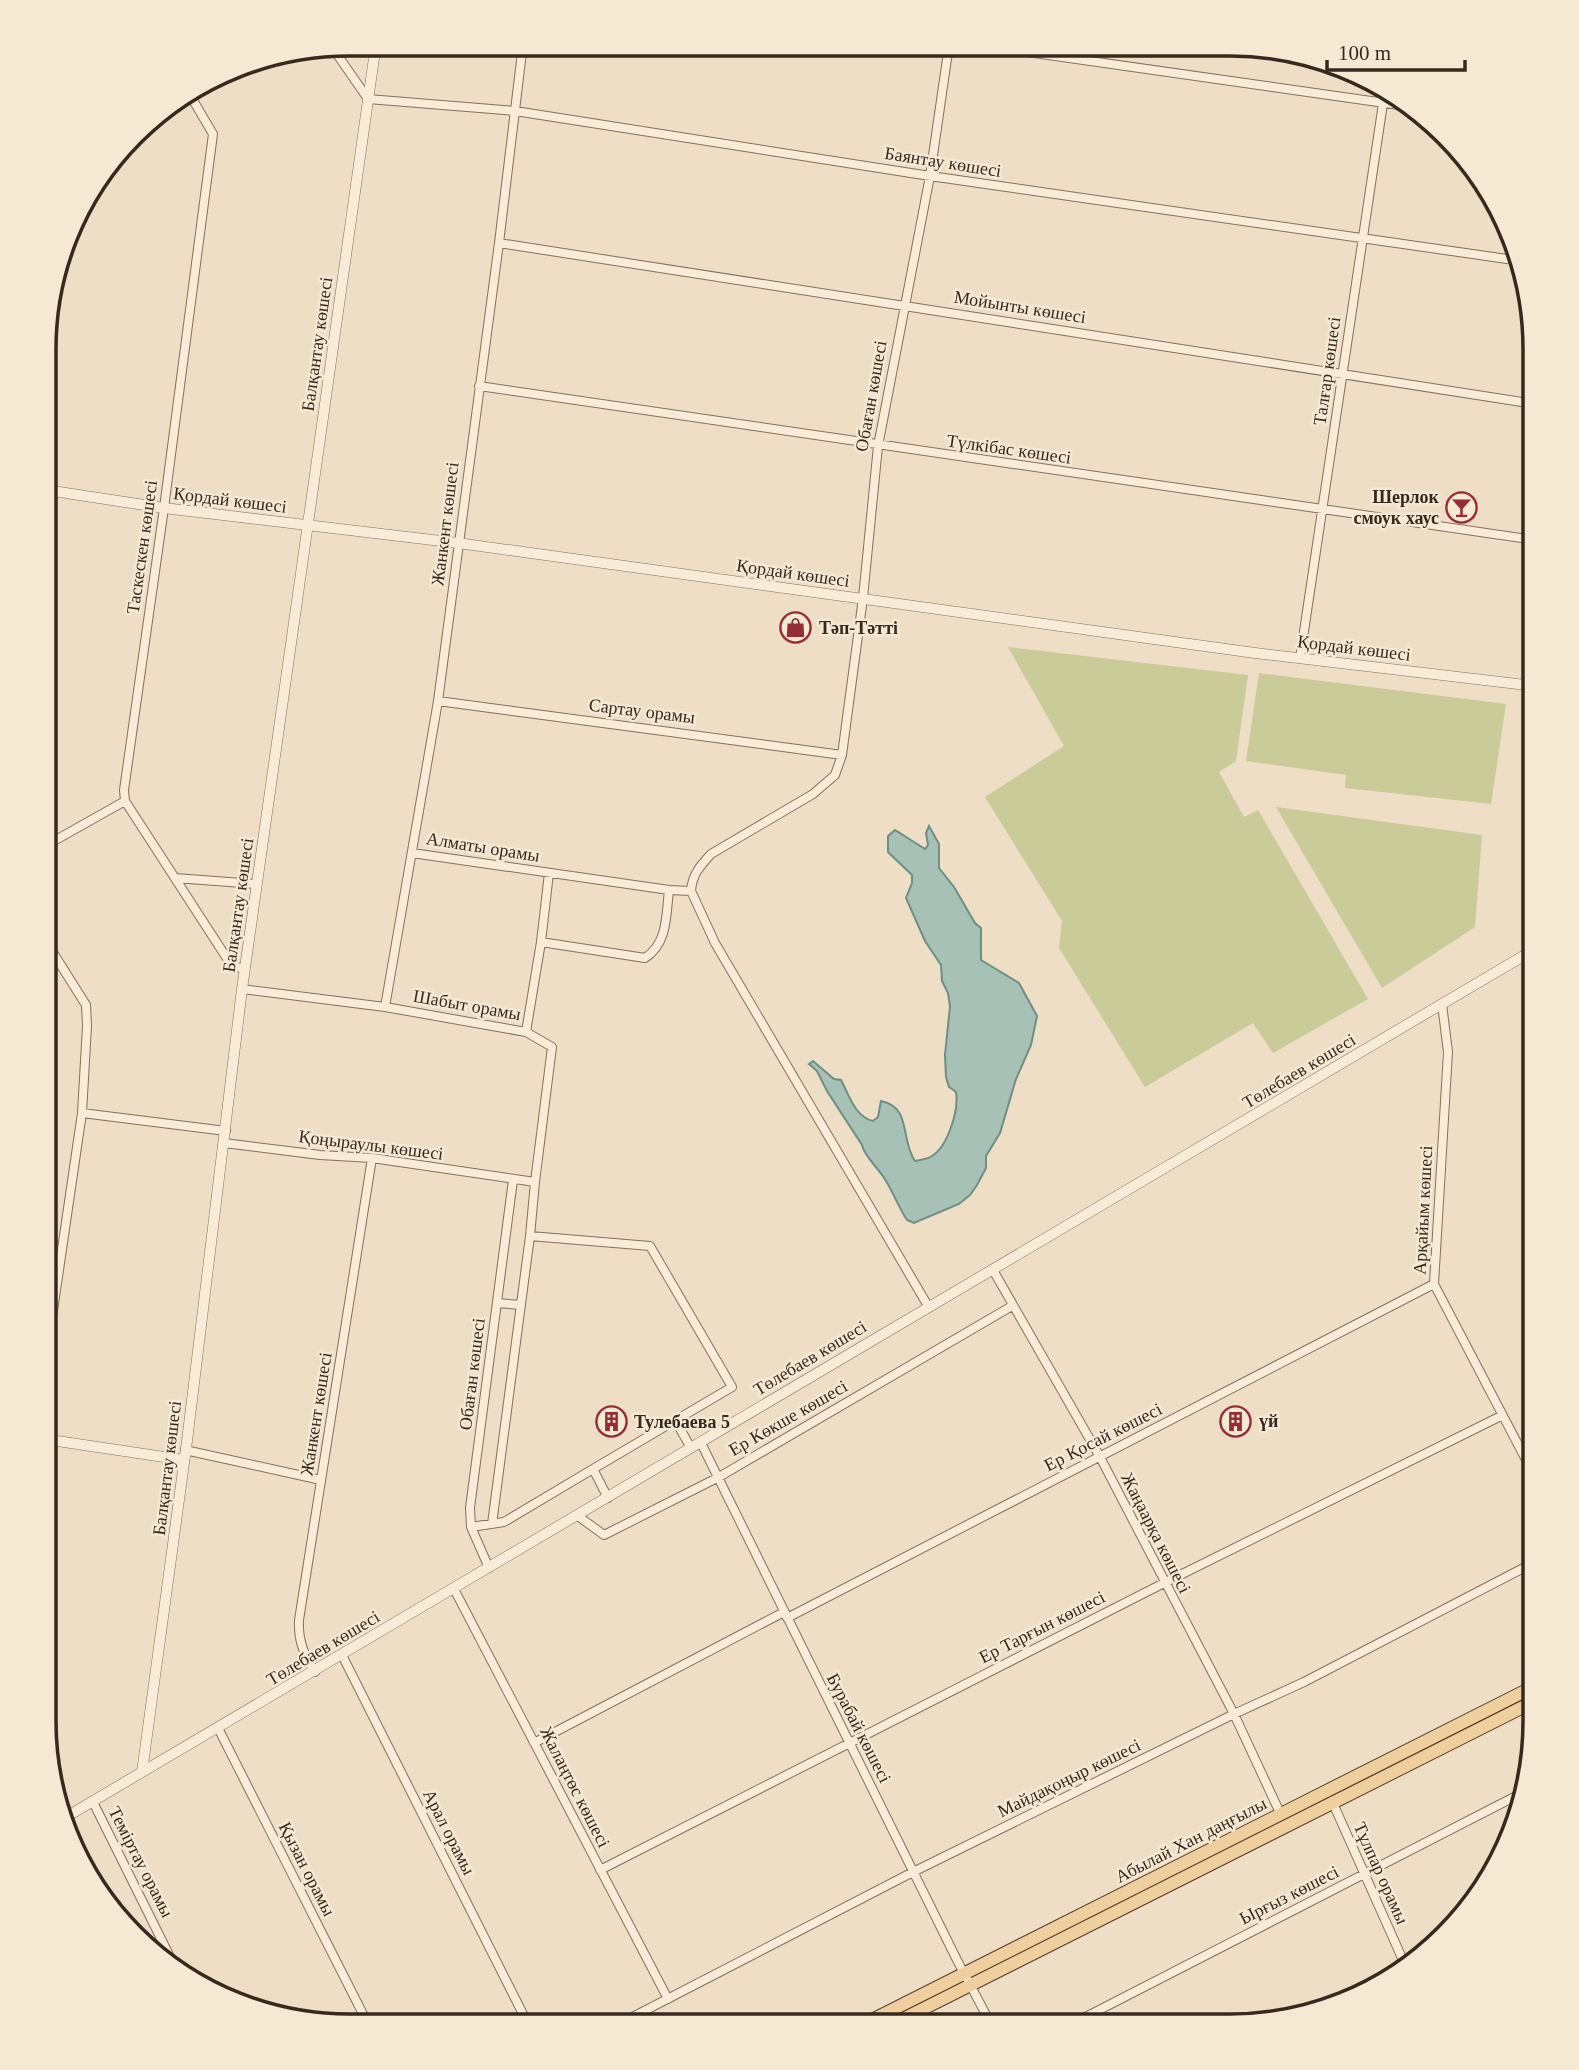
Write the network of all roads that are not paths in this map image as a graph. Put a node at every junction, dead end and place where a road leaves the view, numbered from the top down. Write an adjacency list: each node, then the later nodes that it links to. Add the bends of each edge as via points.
1 (374, 56): 6 (street, Балқантау көшесі)
2 (521, 56): 11 (street, Жанкент көшесі)
3 (948, 56): 12 (street, Обаған көшесі)
4 (1055, 56): 9 (street)
5 (339, 57): 6 (street)
6 (368, 99): 11 (street, Баянтау көшесі); 24 (street, Балқантау көшесі)
7 (1383, 99): 9 (street, Талғар көшесі)
8 (193, 101): 22 (street, Таскескен көшесі, via 213,134)
9 (1382, 103): 10 (street); 13 (street, Талғар көшесі)
10 (1392, 104)
11 (514, 111): 12 (street, Баянтау көшесі); 14 (street, Жанкент көшесі)
12 (930, 176): 13 (street, Баянтау көшесі); 16 (street, Обаған көшесі)
13 (1362, 238): 15 (street, Баянтау көшесі); 17 (street, Талғар көшесі)
14 (499, 243): 16 (street, Мойынты көшесі); 18 (street, Жанкент көшесі)
15 (1508, 259)
16 (903, 304): 17 (street, Мойынты көшесі); 20 (street, Обаған көшесі)
17 (1344, 374): 19 (street, Мойынты көшесі); 23 (street, Талғар көшесі)
18 (479, 386): 20 (street, Түлкібас көшесі); 26 (street, Жанкент көшесі)
19 (1523, 402)
20 (878, 446): 23 (street, Түлкібас көшесі); 27 (street, Обаған көшесі)
21 (56, 492): 22 (street, Қордай көшесі)
22 (164, 508): 24 (street, Қордай көшесі); 32 (street, Таскескен көшесі)
23 (1322, 510): 25 (street, Түлкібас көшесі); 28 (street, Талғар көшесі)
24 (307, 524): 26 (street, Қордай көшесі); 37 (street, Балқантау көшесі)
25 (1523, 538)
26 (458, 543): 27 (street, Қордай көшесі); 30 (street, Жанкент көшесі)
27 (863, 598): 28 (street, Қордай көшесі); 31 (street, Обаған көшесі)
28 (1300, 658): 29 (street, Қордай көшесі)
29 (1523, 685)
30 (438, 701): 31 (street, Сартау орамы); 34 (street, Жанкент көшесі)
31 (842, 755): 39 (street, via 835,775 813,794 711,854 698,867)
32 (125, 801): 33 (street); 36 (street)
33 (56, 840)
34 (412, 853): 35 (street, Алматы орамы); 46 (street, Жанкент көшесі)
35 (549, 873): 38 (street, Алматы орамы); 40 (street, Шабыт орамы)
36 (175, 878): 37 (street); 43 (street, via 233,966)
37 (257, 884): 43 (street, Балқантау көшесі)
38 (669, 890): 39 (street, Алматы орамы); 40 (street, via 662,939 657,951 645,958)
39 (691, 891): 60 (street, via 715,943)
40 (541, 942): 47 (street, Шабыт орамы)
41 (1523, 955): 45 (street, Төлебаев көшесі)
42 (56, 958): 48 (street, via 86,1006)
43 (245, 969): 44 (street, Балқантау көшесі)
44 (242, 989): 46 (street, Шабыт орамы); 49 (street, Балқантау көшесі)
45 (1442, 1004): 55 (street, Төлебаев көшесі); 56 (street, Арқайым көшесі, via 1448,1041)
46 (385, 1007): 47 (street, Шабыт орамы)
47 (526, 1032): 53 (street, via 552,1047)
48 (82, 1113): 49 (street); 57 (street)
49 (226, 1131): 50 (street, Балқантау көшесі)
50 (224, 1143): 51 (street, Қоңыраулы көшесі); 67 (street, Балқантау көшесі)
51 (372, 1158): 52 (street, Қоңыраулы көшесі); 72 (street, Жанкент көшесі)
52 (513, 1180): 53 (street, Қоңыраулы көшесі); 58 (street, Обаған көшесі)
53 (535, 1182): 54 (street)
54 (530, 1236): 59 (street); 63 (street, via 650,1246 732,1387)
55 (993, 1270): 60 (street, Төлебаев көшесі); 61 (street, Жаңаарқа көшесі)
56 (1434, 1284): 62 (street, Арқайым көшесі); 69 (street, Ер Қосай көшесі)
57 (56, 1290)
58 (497, 1303): 59 (street); 76 (street, Обаған көшесі)
59 (521, 1305): 75 (street)
60 (928, 1306): 65 (street, Төлебаев көшесі)
61 (1012, 1306): 69 (street, Жаңаарқа көшесі); 71 (street, Ер Көкше көшесі)
62 (1501, 1416): 68 (street, Арқайым көшесі); 79 (street, Ер Тарғын көшесі)
63 (676, 1420): 66 (street); 70 (street)
64 (56, 1440): 67 (street)
65 (701, 1443): 66 (street, Төлебаев көшесі); 71 (street, Бурабай көшесі)
66 (691, 1448): 73 (street, Төлебаев көшесі)
67 (185, 1455): 72 (street); 89 (street, Балқантау көшесі)
68 (1523, 1455)
69 (1100, 1457): 79 (street, Жаңаарқа көшесі); 81 (street, Ер Қосай көшесі)
70 (593, 1469): 73 (street); 75 (street, via 504,1522)
71 (719, 1477): 74 (street, Ер Көкше көшесі, via 604,1535); 81 (street, Бурабай көшесі)
72 (321, 1480): 83 (street, Жанкент көшесі, via 298,1637)
73 (608, 1498): 74 (street, Төлебаев көшесі)
74 (578, 1516): 78 (street, Төлебаев көшесі)
75 (492, 1524): 76 (street)
76 (471, 1527): 78 (street, Обаған көшесі)
77 (1523, 1568): 85 (street, Майдақоңыр көшесі)
78 (489, 1569): 80 (street, Төлебаев көшесі)
79 (1164, 1583): 85 (street, Жаңаарқа көшесі); 87 (street, Ер Тарғын көшесі)
80 (454, 1589): 82 (street, Төлебаев көшесі); 88 (street, Жалаңтөс көшесі)
81 (785, 1615): 87 (street, Бурабай көшесі); 88 (street, Ер Қосай көшесі)
82 (342, 1655): 83 (street, Төлебаев көшесі); 103 (street, Арал орамы)
83 (315, 1672): 86 (street, Төлебаев көшесі)
84 (1523, 1698): 90 (main road, Абылай Хан даңғылы, via 1454,1725)
85 (1234, 1714): 94 (street, Жаңаарқа көшесі); 96 (street, Майдақоңыр көшесі)
86 (218, 1728): 89 (street, Төлебаев көшесі); 102 (street, Қызан орамы)
87 (849, 1742): 95 (street, Ер Тарғын көшесі); 96 (street, Бурабай көшесі)
88 (534, 1743): 95 (street, Жалаңтөс көшесі)
89 (142, 1772): 92 (street, Төлебаев көшесі)
90 (1330, 1797): 94 (main road, Абылай Хан даңғылы); 97 (street, Тұлпар орамы); 100 (main road, Абылай Хан даңғылы)
91 (1513, 1798): 97 (street, Ырғыз көшесі)
92 (93, 1802): 93 (street, Төлебаев көшесі); 98 (street, Теміртау орамы)
93 (72, 1814)
94 (1281, 1815): 100 (main road, Абылай Хан даңғылы)
95 (600, 1870): 101 (street, Жалаңтөс көшесі)
96 (913, 1872): 100 (street, Бурабай көшесі); 101 (street, Майдақоңыр көшесі)
97 (1364, 1874): 99 (street, Тұлпар орамы); 108 (street, Ырғыз көшесі)
98 (166, 1949)
99 (1402, 1958)
100 (967, 1979): 105 (main road, Абылай Хан даңғылы); 106 (main road, Абылай Хан даңғылы); 107 (street, Бурабай көшесі)
101 (668, 2000): 104 (street, Майдақоңыр көшесі)
102 (363, 2014)
103 (523, 2014)
104 (639, 2014)
105 (887, 2014)
106 (909, 2014)
107 (986, 2014)
108 (1091, 2014)

